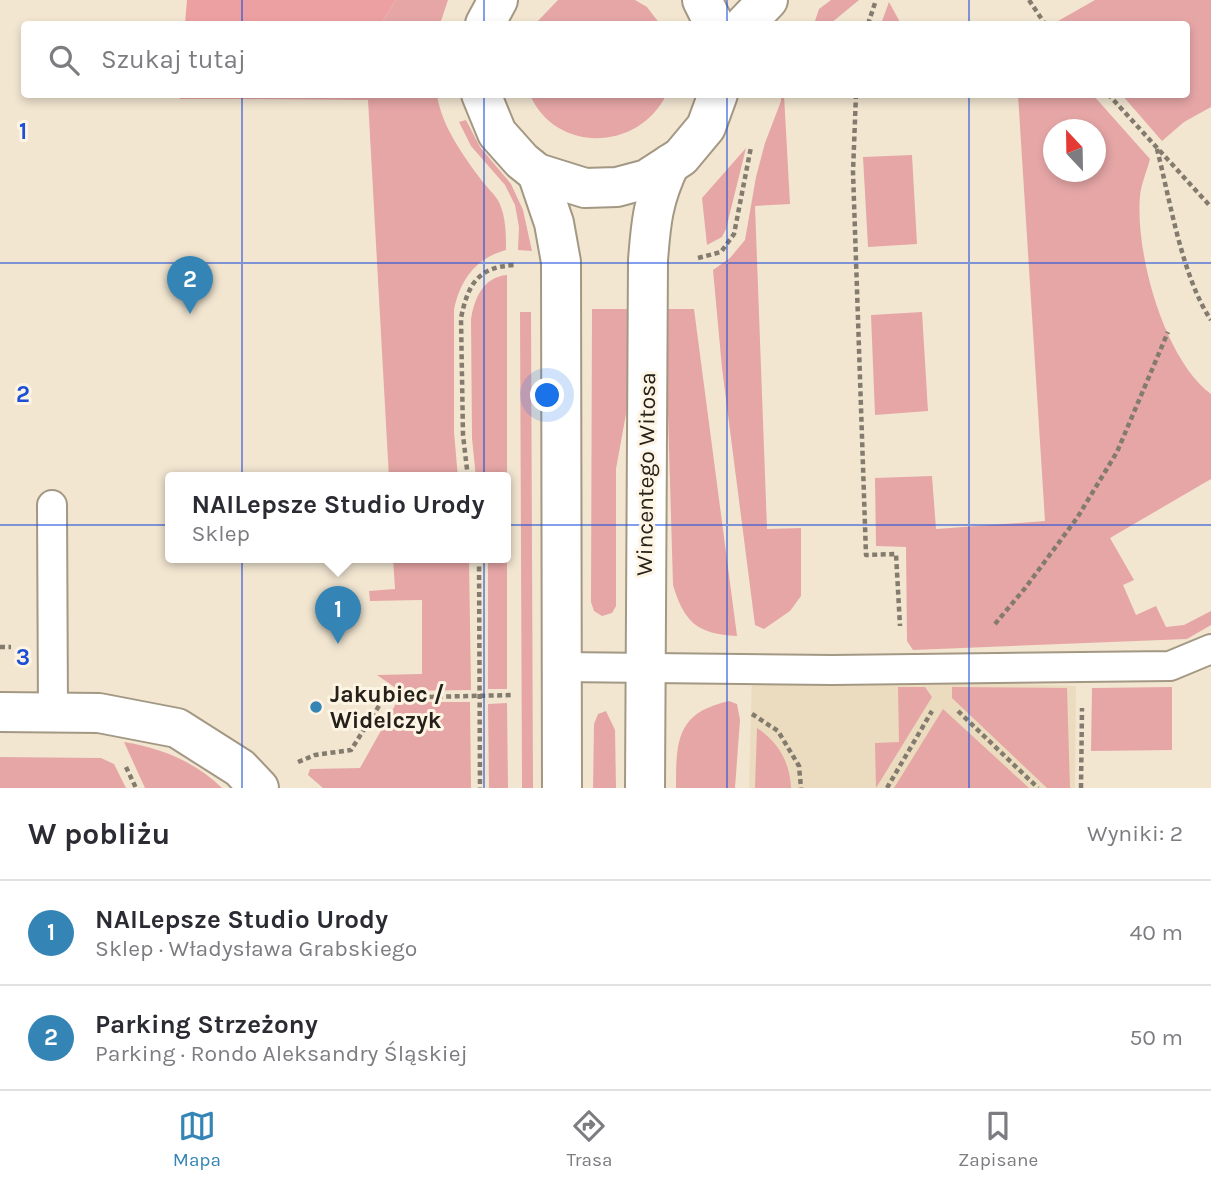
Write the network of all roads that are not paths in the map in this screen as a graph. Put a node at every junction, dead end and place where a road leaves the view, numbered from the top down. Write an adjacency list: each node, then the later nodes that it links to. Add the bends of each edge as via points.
1 (498, 0): 4 (street)
2 (702, 0): 5 (street)
3 (768, 0): 6 (street)
4 (487, 21)
5 (712, 21)
6 (748, 21)
7 (483, 98): 10 (street, via 497,133)
8 (717, 98): 9 (street, via 706,127)
9 (670, 164): 10 (street, via 647,179 617,187 585,188); 14 (street, Wincentego Witosa, via 657,192 648,260)
10 (537, 173): 13 (street, via 561,262)
11 (52, 505): 16 (lane)
12 (1211, 649): 14 (lane, via 1170,666)
13 (562, 667): 14 (lane); 18 (street)
14 (644, 668): 19 (street, Wincentego Witosa)
15 (0, 712): 16 (street)
16 (53, 712): 17 (street, via 100,713 177,729 240,768)
17 (273, 777)
18 (562, 788)
19 (645, 788)

